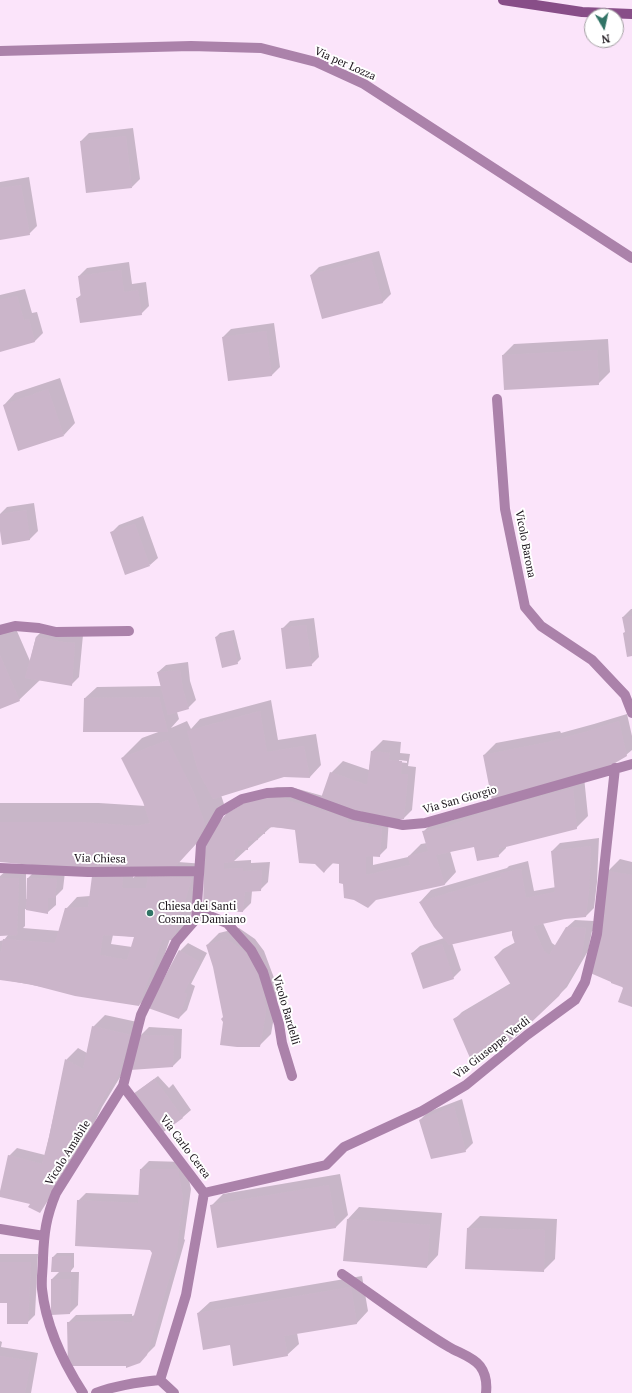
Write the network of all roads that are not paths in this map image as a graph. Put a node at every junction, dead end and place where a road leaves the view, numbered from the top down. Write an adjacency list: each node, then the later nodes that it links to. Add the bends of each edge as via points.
1 (503, 0): 2 (main road, via 582,12)
2 (632, 14)
3 (0, 51): 4 (street, Via per Lozza, via 191,46 261,48 316,62 364,84)
4 (632, 258)
5 (497, 399): 8 (street, Vicolo Barona, via 505,509 525,607 541,626 592,660 625,695)
6 (0, 630): 7 (street, via 15,626 56,632)
7 (129, 631)
8 (632, 714)
9 (632, 764): 10 (street, Via San Giorgio)
10 (615, 768): 12 (street, Via San Giorgio, via 425,823 403,825 354,815 291,792 267,792 242,799 220,812 201,845); 16 (street, Via Giuseppe Verdi, via 596,934 585,982 575,1000 466,1085 422,1111 344,1146 326,1165)
11 (0, 868): 12 (street, Via Chiesa, via 88,872)
12 (199, 871): 13 (street, Via San Giorgio)
13 (197, 911): 14 (street, Vicolo Bardelli, via 227,924 251,950 263,972); 15 (street, via 196,919 176,942 142,1015)
14 (292, 1076)
15 (123, 1086): 16 (street, Via Carlo Cerea); 18 (street, Vicolo Amabile, via 56,1193 48,1212)
16 (204, 1193): 20 (street, Via Carlo Cerea, via 186,1295)
17 (0, 1229): 18 (street)
18 (44, 1236): 21 (street, Vicolo Amabile, via 42,1288 46,1312 53,1336 67,1367)
19 (342, 1274): 24 (street, via 450,1348 474,1361 484,1374)
20 (160, 1380): 22 (street, via 133,1382); 23 (street)
21 (83, 1393)
22 (96, 1393)
23 (174, 1393)
24 (486, 1393)

